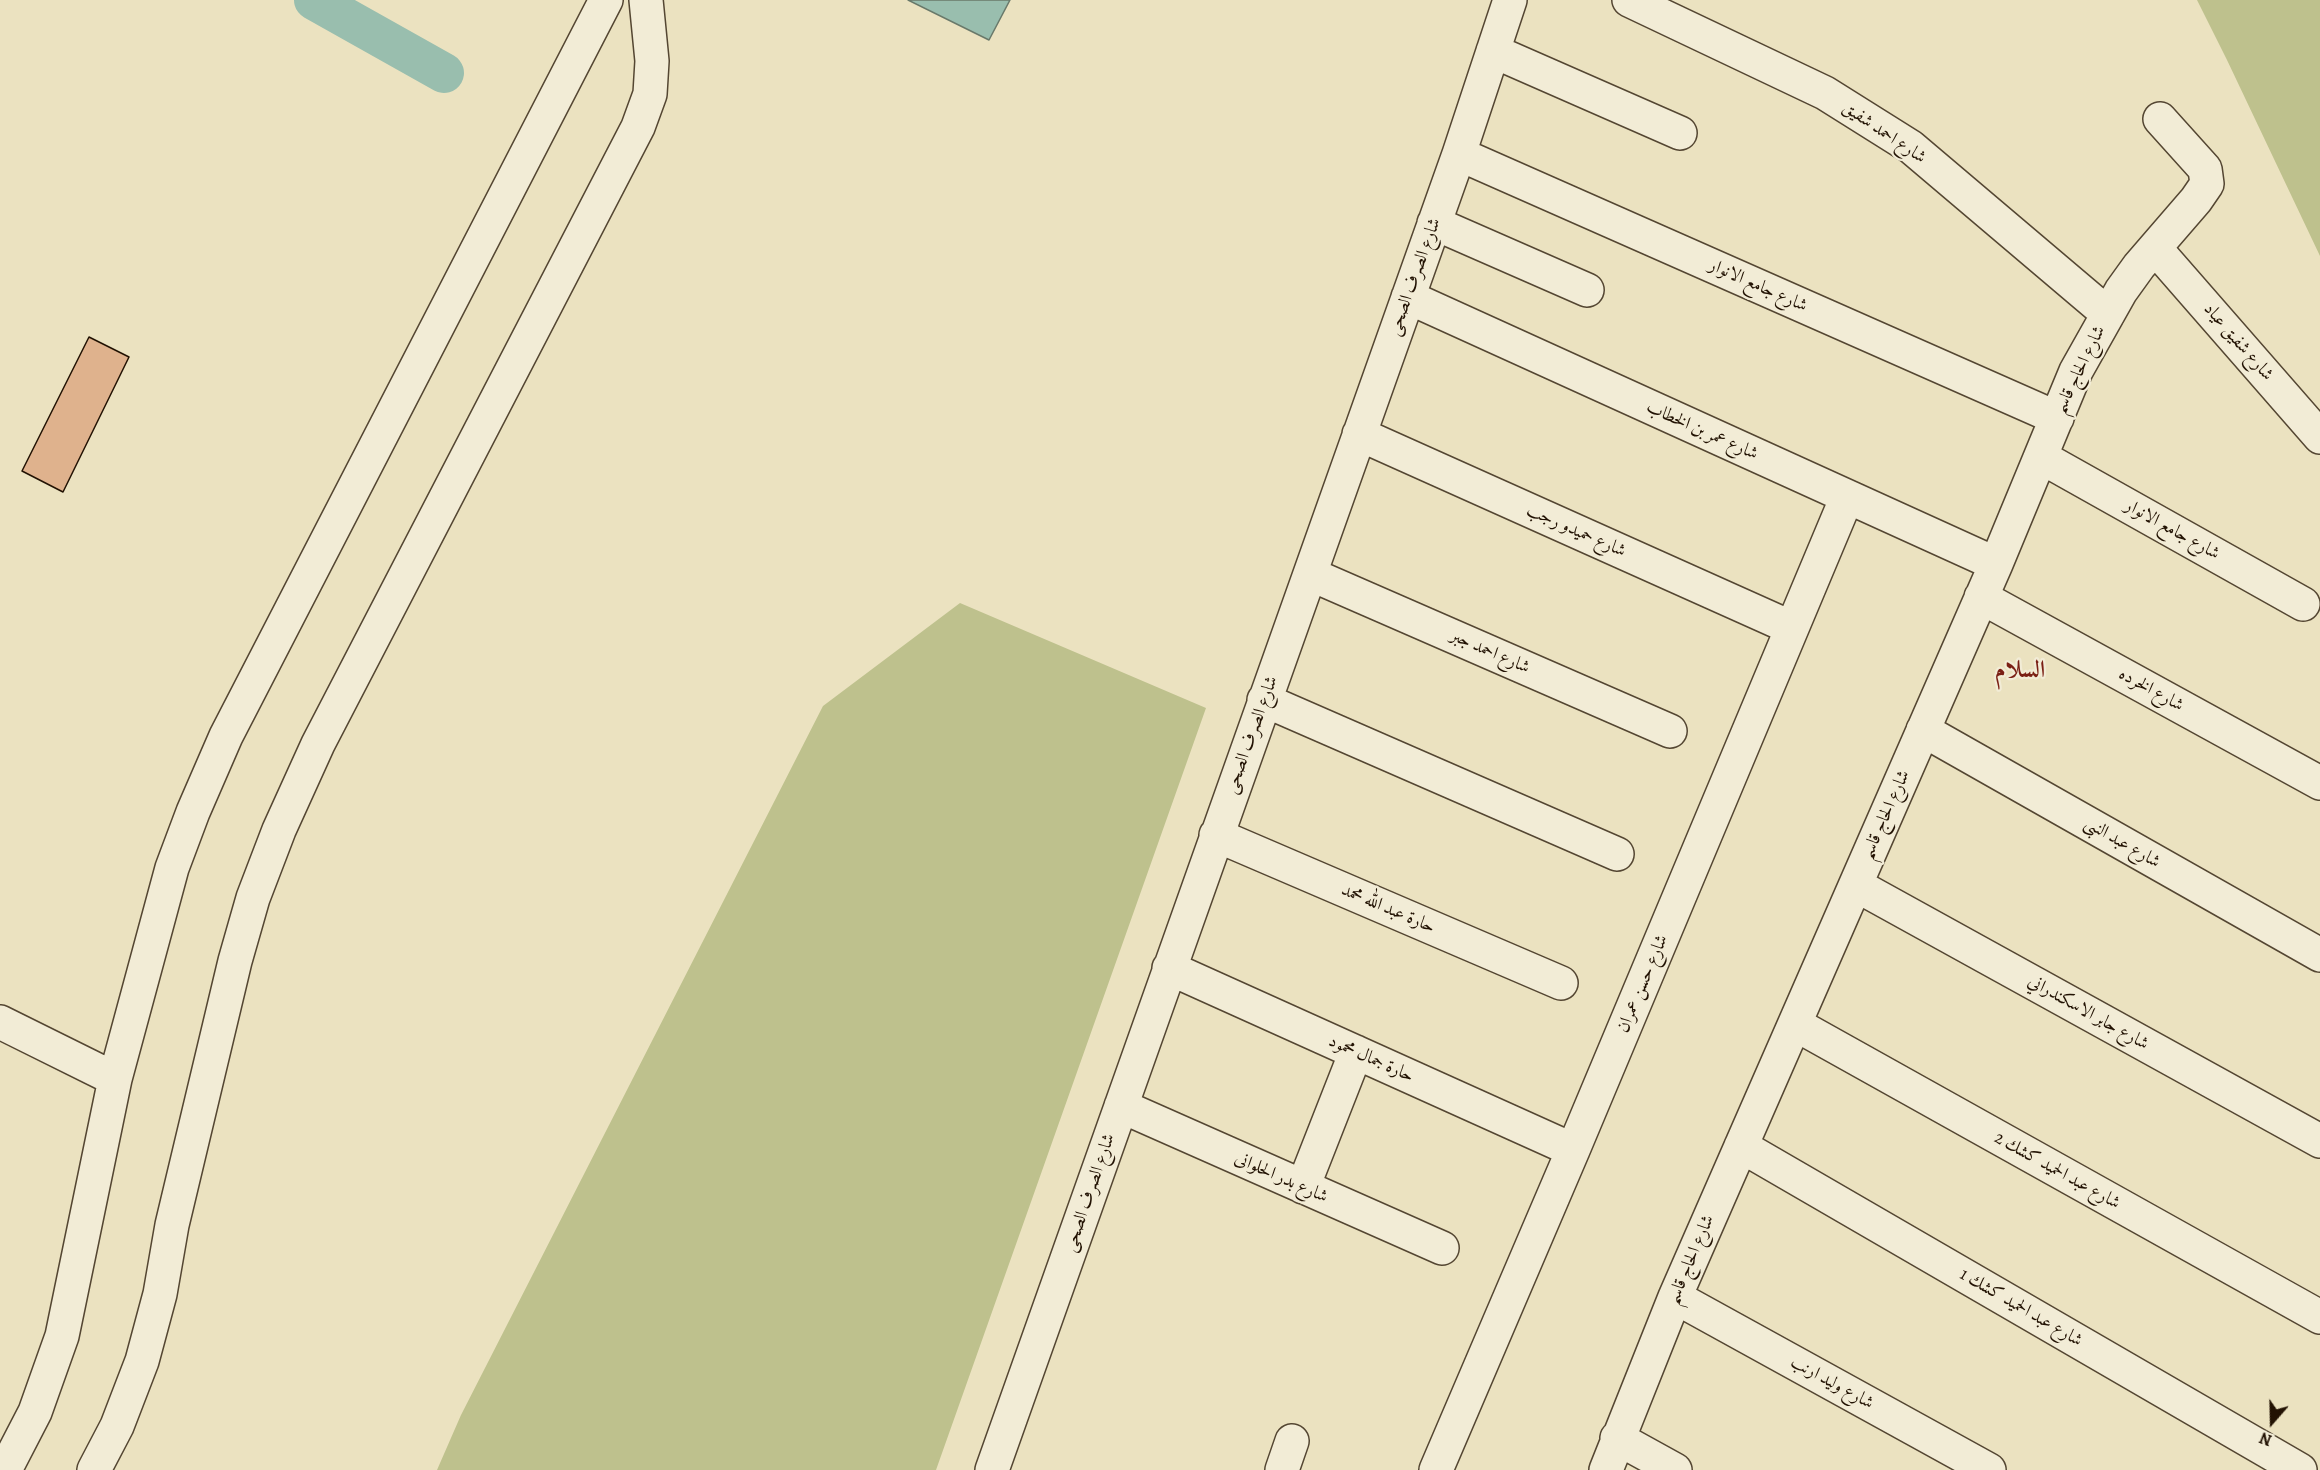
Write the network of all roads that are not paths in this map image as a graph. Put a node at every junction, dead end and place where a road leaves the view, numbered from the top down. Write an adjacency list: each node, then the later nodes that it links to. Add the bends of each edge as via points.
1 (606, 0): 37 (street, via 226,736 172,868)
2 (646, 0): 48 (street, via 652,61 650,94 638,127 318,744 253,898 145,1350 117,1426)
3 (1510, 0): 5 (street, شارع الصرف الصحى)
4 (1629, 0): 13 (street, شارع احمد شفيق, via 1825,93 1911,147)
5 (1493, 51): 7 (street); 8 (street, شارع الصرف الصحى)
6 (2160, 118): 10 (street, شارع الحاج قاسم, via 2205,169 2207,184)
7 (1680, 133)
8 (1459, 154): 9 (street, شارع الصرف الصحى); 14 (street, شارع جامع الانوار)
9 (1434, 224): 11 (street); 12 (street, شارع الصرف الصحى)
10 (2155, 248): 13 (street, شارع الحاج قاسم); 16 (street, شارع شفيق عياد)
11 (1587, 290)
12 (1408, 297): 15 (street, شارع الصرف الصحى); 18 (street, شارع عمر بن الخطاب)
13 (2108, 314): 14 (street, شارع الحاج قاسم, via 2076,370)
14 (2057, 418): 17 (street, شارع الحاج قاسم)
15 (1359, 434): 20 (street, شارع الصرف الصحى); 23 (street, شارع حميدو رجب)
16 (2320, 437)
17 (2041, 457): 19 (street, شارع الحاج قاسم); 22 (street, شارع جامع الانوار)
18 (1847, 497): 19 (street, شارع عمر بن الخطاب); 23 (street, شارع حسن عمران)
19 (1996, 564): 21 (street, شارع الحاج قاسم)
20 (1310, 573): 24 (street, شارع الصرف الصحى); 26 (street, شارع احمد جبر)
21 (1982, 597): 25 (street, شارع الحاج قاسم); 27 (street, شارع الخرده)
22 (2303, 604)
23 (1792, 628): 41 (street, شارع حسن عمران)
24 (1264, 700): 28 (street, شارع الصرف الصحى); 29 (street)
25 (1923, 730): 30 (street, شارع الحاج قاسم); 31 (street, شارع عبد النبى)
26 (1670, 731)
27 (2320, 783)
28 (1216, 835): 32 (street, شارع الصرف الصحى); 33 (street, حارة عبد الله محمد)
29 (1617, 854)
30 (1856, 885): 35 (street, شارع الحاج قاسم); 39 (street, شارع جابر الاسكندراني)
31 (2320, 955)
32 (1168, 968): 36 (street, حارة جمال محمود); 38 (street, شارع الصرف الصحى)
33 (1561, 983)
34 (0, 1022): 37 (street)
35 (1795, 1024): 40 (street, شارع الحاج قاسم); 45 (street, شارع عبد الحميد كشك 2)
36 (1356, 1052): 41 (street, حارة جمال محمود); 42 (street)
37 (115, 1079): 47 (street, via 62,1336 35,1412)
38 (1121, 1106): 42 (street, شارع بدر الحلوانى); 49 (street, شارع الصرف الصحى)
39 (2320, 1141)
40 (1741, 1146): 44 (street, شارع الحاج قاسم); 54 (street, شارع عبد الحميد كشك 1)
41 (1573, 1150): 50 (street, شارع حسن عمران)
42 (1303, 1188): 43 (street, شارع بدر الحلوانى)
43 (1442, 1248)
44 (1675, 1297): 46 (street, شارع الحاج قاسم); 53 (street, شارع وليد ارنب)
45 (2320, 1317)
46 (1617, 1438): 51 (street, شارع الحاج قاسم); 52 (street)
47 (5, 1470)
48 (94, 1470)
49 (992, 1470)
50 (1436, 1470)
51 (1606, 1470)
52 (1675, 1470)
53 (1989, 1470)
54 (2300, 1470)

